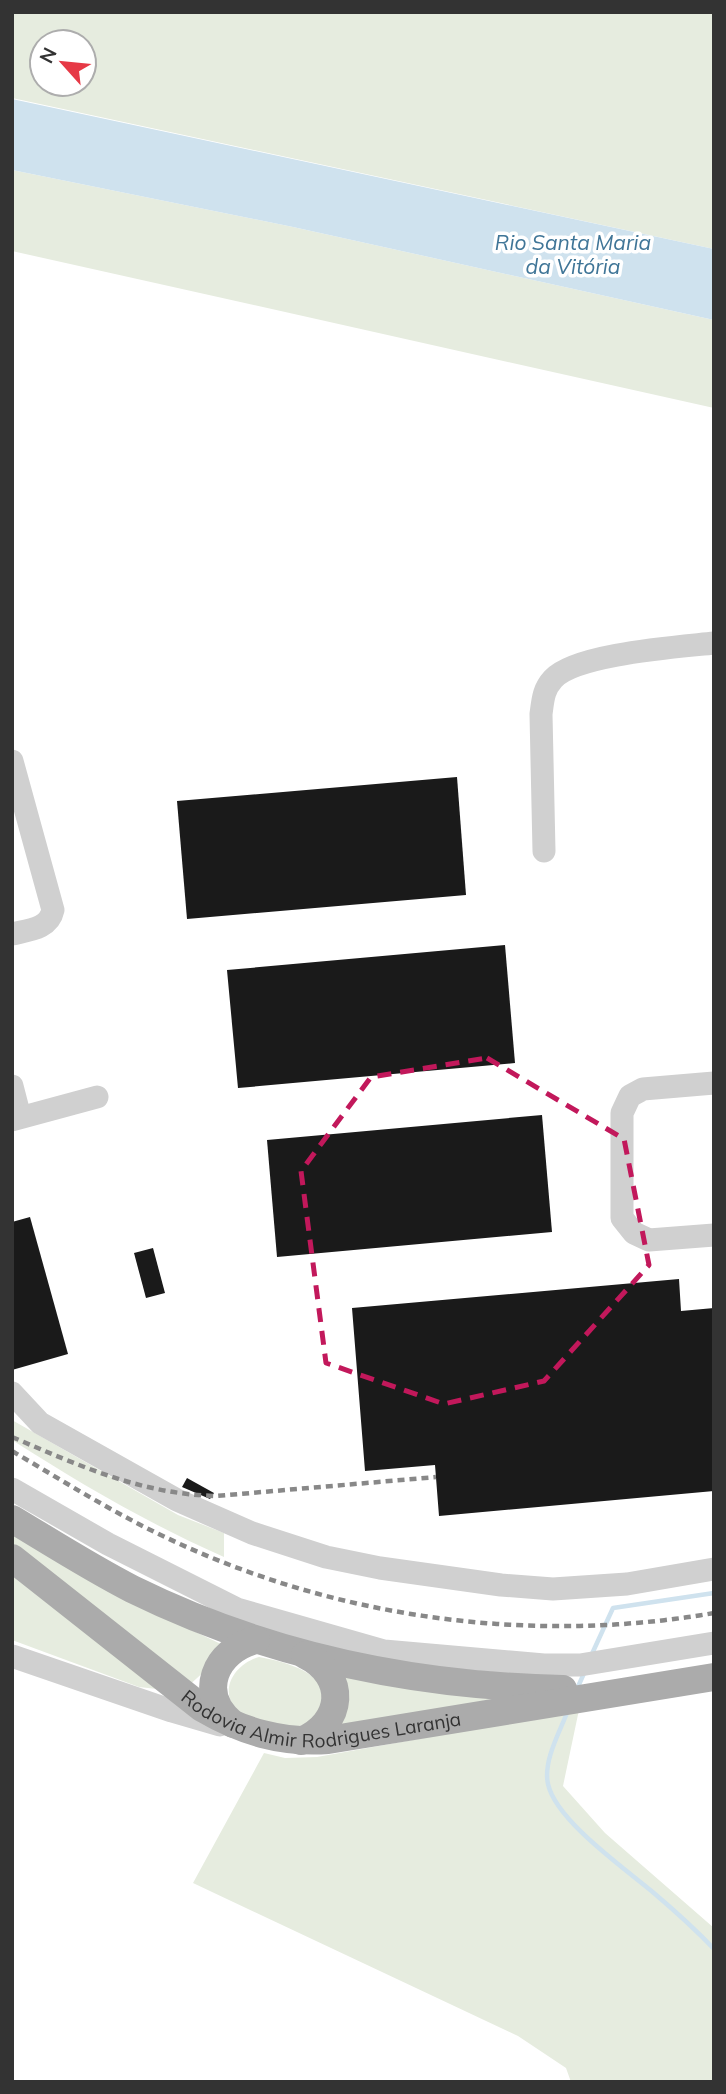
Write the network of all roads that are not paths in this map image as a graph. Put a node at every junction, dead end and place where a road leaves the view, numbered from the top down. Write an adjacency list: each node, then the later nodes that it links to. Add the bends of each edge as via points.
1 (714, 643): 3 (street, via 577,664 554,677 544,692 541,714)
2 (12, 761): 4 (street, via 53,910 44,925)
3 (544, 851)
4 (12, 934)
5 (714, 1083): 9 (street, via 643,1089 630,1096 622,1113 622,1218 634,1233 649,1240)
6 (12, 1086): 8 (street)
7 (97, 1097): 8 (street)
8 (16, 1119)
9 (714, 1235)
10 (12, 1393): 14 (street, via 40,1423 177,1500 252,1533 326,1556 380,1569 553,1589 627,1584)
11 (12, 1489): 19 (street, via 237,1609 384,1651)
12 (12, 1519): 15 (main road, Rodovia Almir Rodrigues Laranja, via 131,1588)
13 (12, 1558): 24 (main road, Rodovia Almir Rodrigues Laranja)
14 (714, 1569)
15 (256, 1640): 17 (main road, Rodovia Almir Rodrigues Laranja); 21 (main road, via 228,1653)
16 (714, 1643): 19 (street)
17 (304, 1654): 23 (main road, Rodovia Almir Rodrigues Laranja, via 445,1682); 26 (main road, via 328,1671 336,1698 326,1726)
18 (12, 1656): 24 (street)
19 (580, 1665): 23 (street)
20 (714, 1677): 22 (main road, Rodovia Almir Rodrigues Laranja)
21 (214, 1680): 24 (street, via 207,1693); 25 (main road, via 220,1710)
22 (680, 1683): 23 (main road, Rodovia Almir Rodrigues Laranja); 26 (main road, Rodovia Almir Rodrigues Laranja)
23 (596, 1688)
24 (184, 1707): 25 (main road, Rodovia Almir Rodrigues Laranja)
25 (244, 1730): 26 (main road, Rodovia Almir Rodrigues Laranja)
26 (301, 1741)

